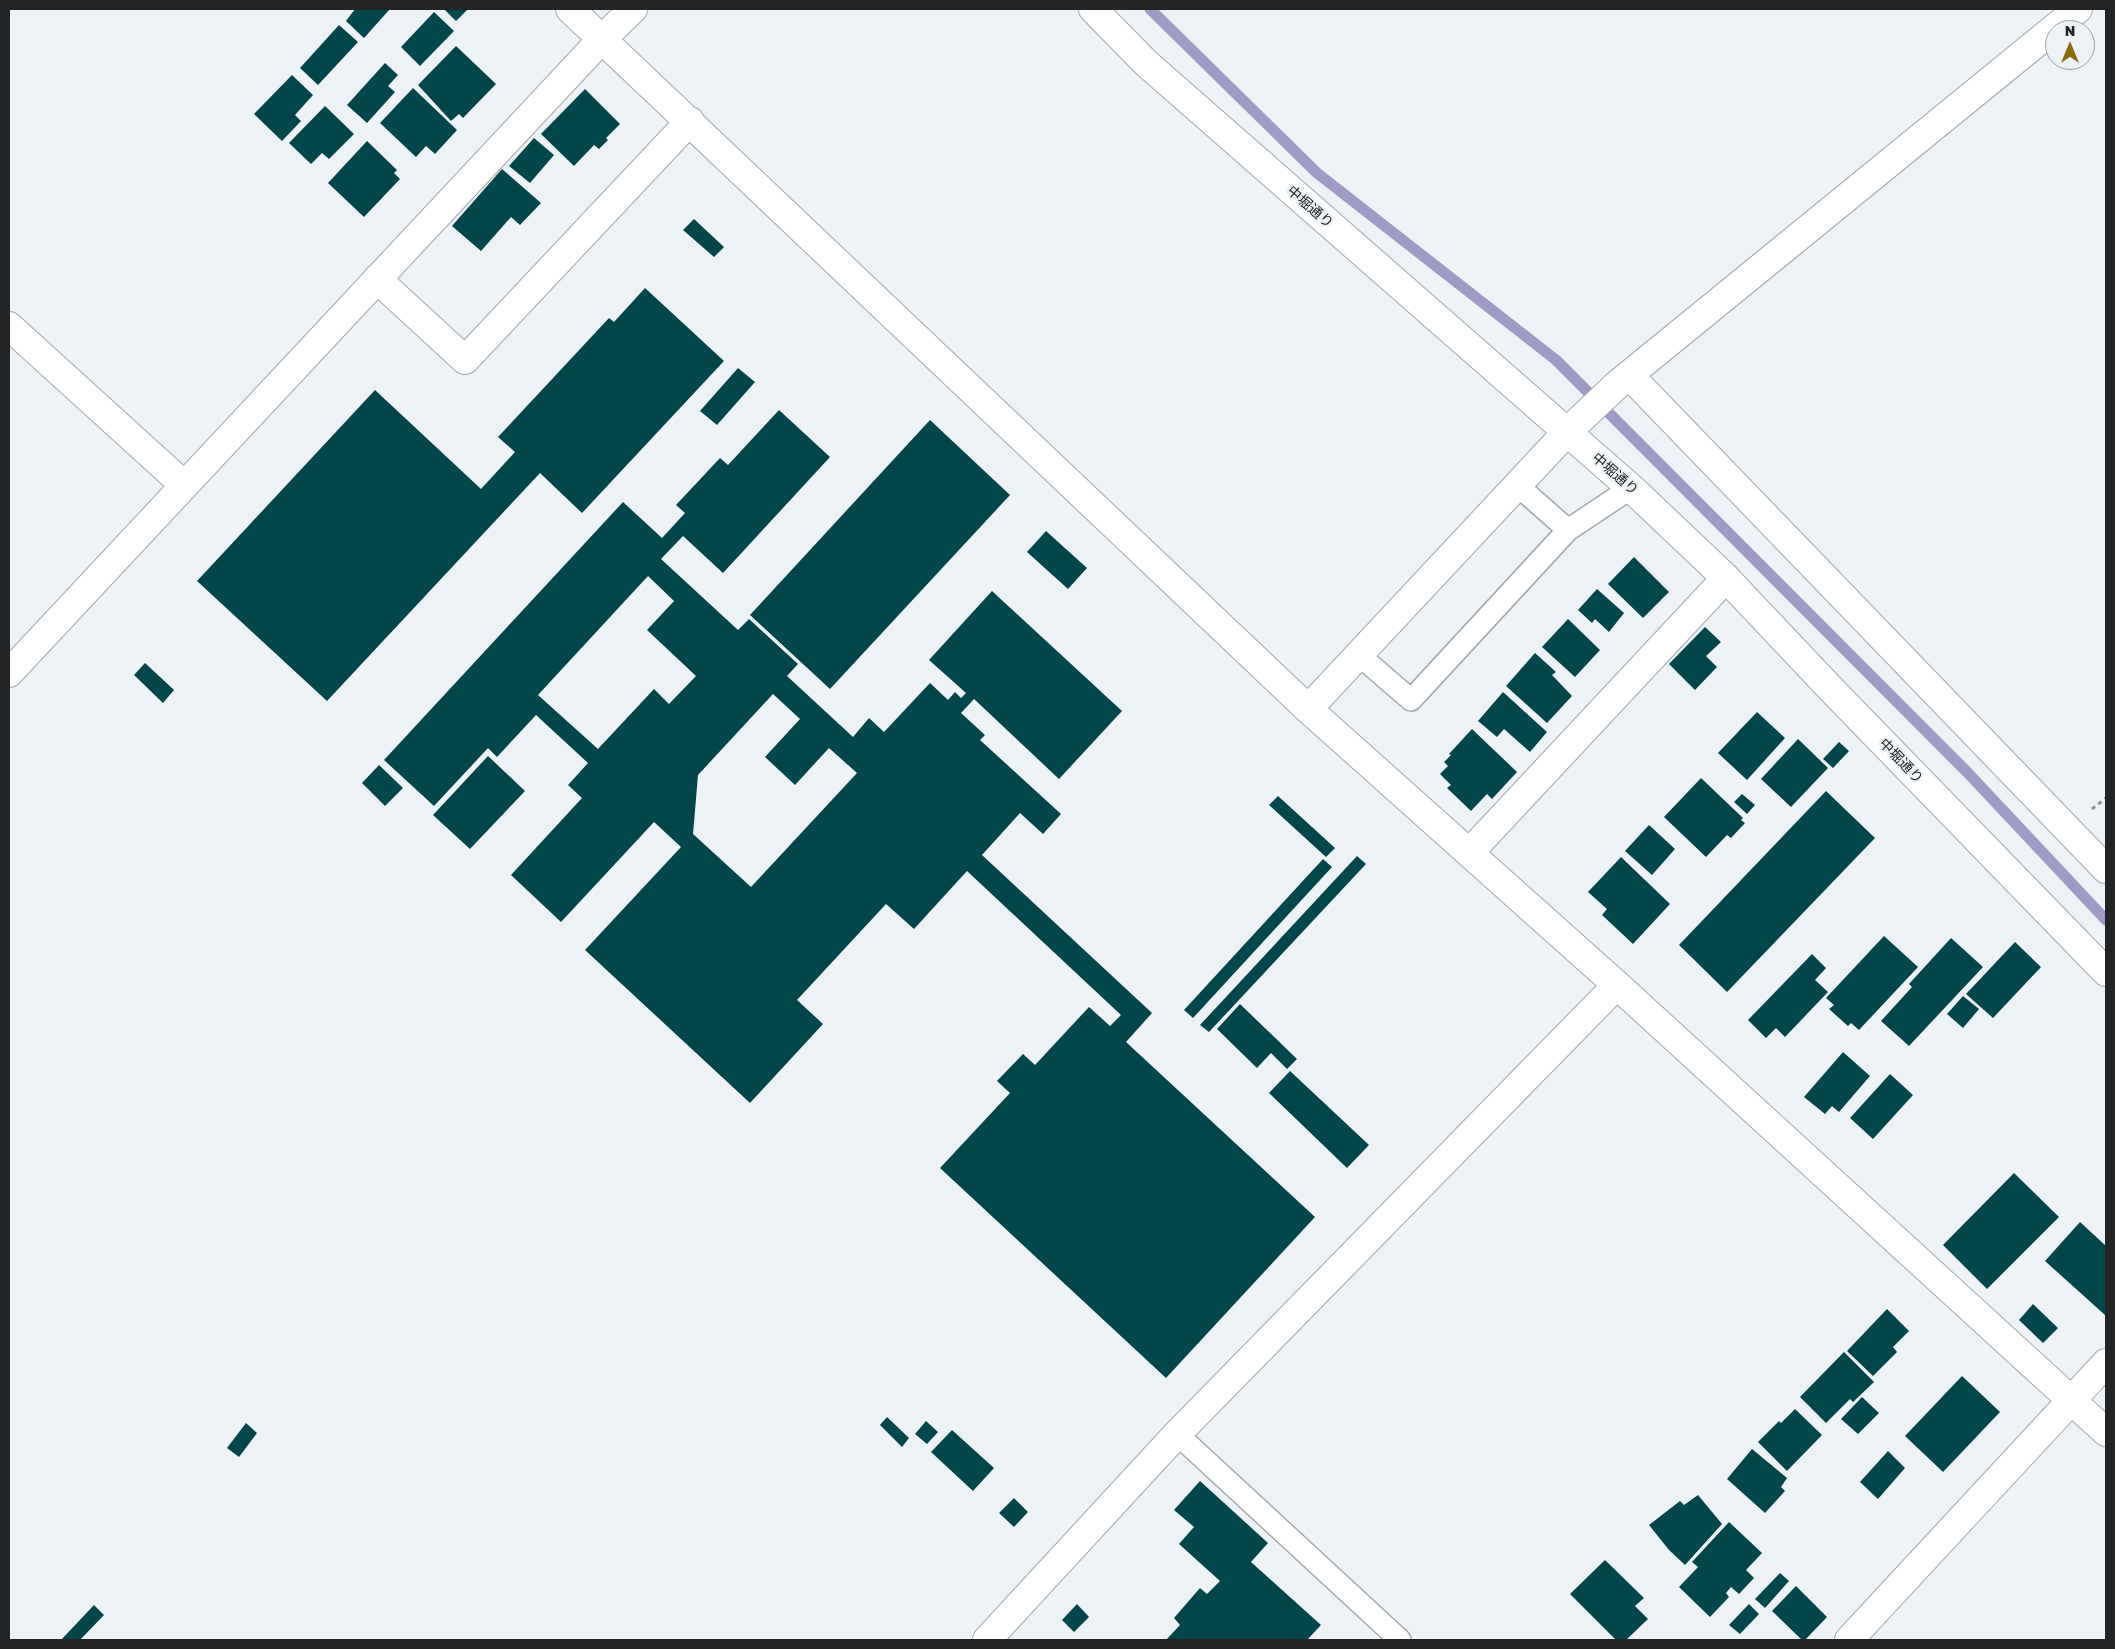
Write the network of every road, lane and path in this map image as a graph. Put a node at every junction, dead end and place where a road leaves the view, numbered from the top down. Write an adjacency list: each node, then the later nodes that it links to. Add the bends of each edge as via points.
1 (570, 9): 5 (street)
2 (633, 9): 5 (street)
3 (1093, 9): 10 (street, 中堀通り, via 1146,63)
4 (2078, 9): 9 (street)
5 (602, 39): 6 (street); 7 (street)
6 (690, 122): 7 (street, via 465,360); 18 (street)
7 (378, 279): 11 (street)
8 (9, 326): 11 (street)
9 (1624, 379): 10 (street); 20 (street)
10 (1576, 424): 12 (street); 13 (street, 中堀通り)
11 (184, 485): 17 (street)
12 (1517, 485): 14 (lane); 16 (street)
13 (1631, 488): 14 (lane); 15 (street, 中堀通り)
14 (1568, 530): 16 (lane, via 1411,700)
15 (1726, 578): 19 (street); 21 (street, 中堀通り)
16 (1359, 655): 18 (street)
17 (9, 673)
18 (1308, 709): 19 (street)
19 (1469, 853): 22 (street)
20 (2106, 869)
21 (2106, 972)
22 (1617, 985): 24 (street); 26 (street)
23 (2106, 1363): 24 (street)
24 (2072, 1399): 25 (street); 29 (street)
25 (2106, 1432)
26 (1176, 1434): 27 (street); 28 (lane)
27 (987, 1640)
28 (1400, 1640)
29 (1849, 1640)

